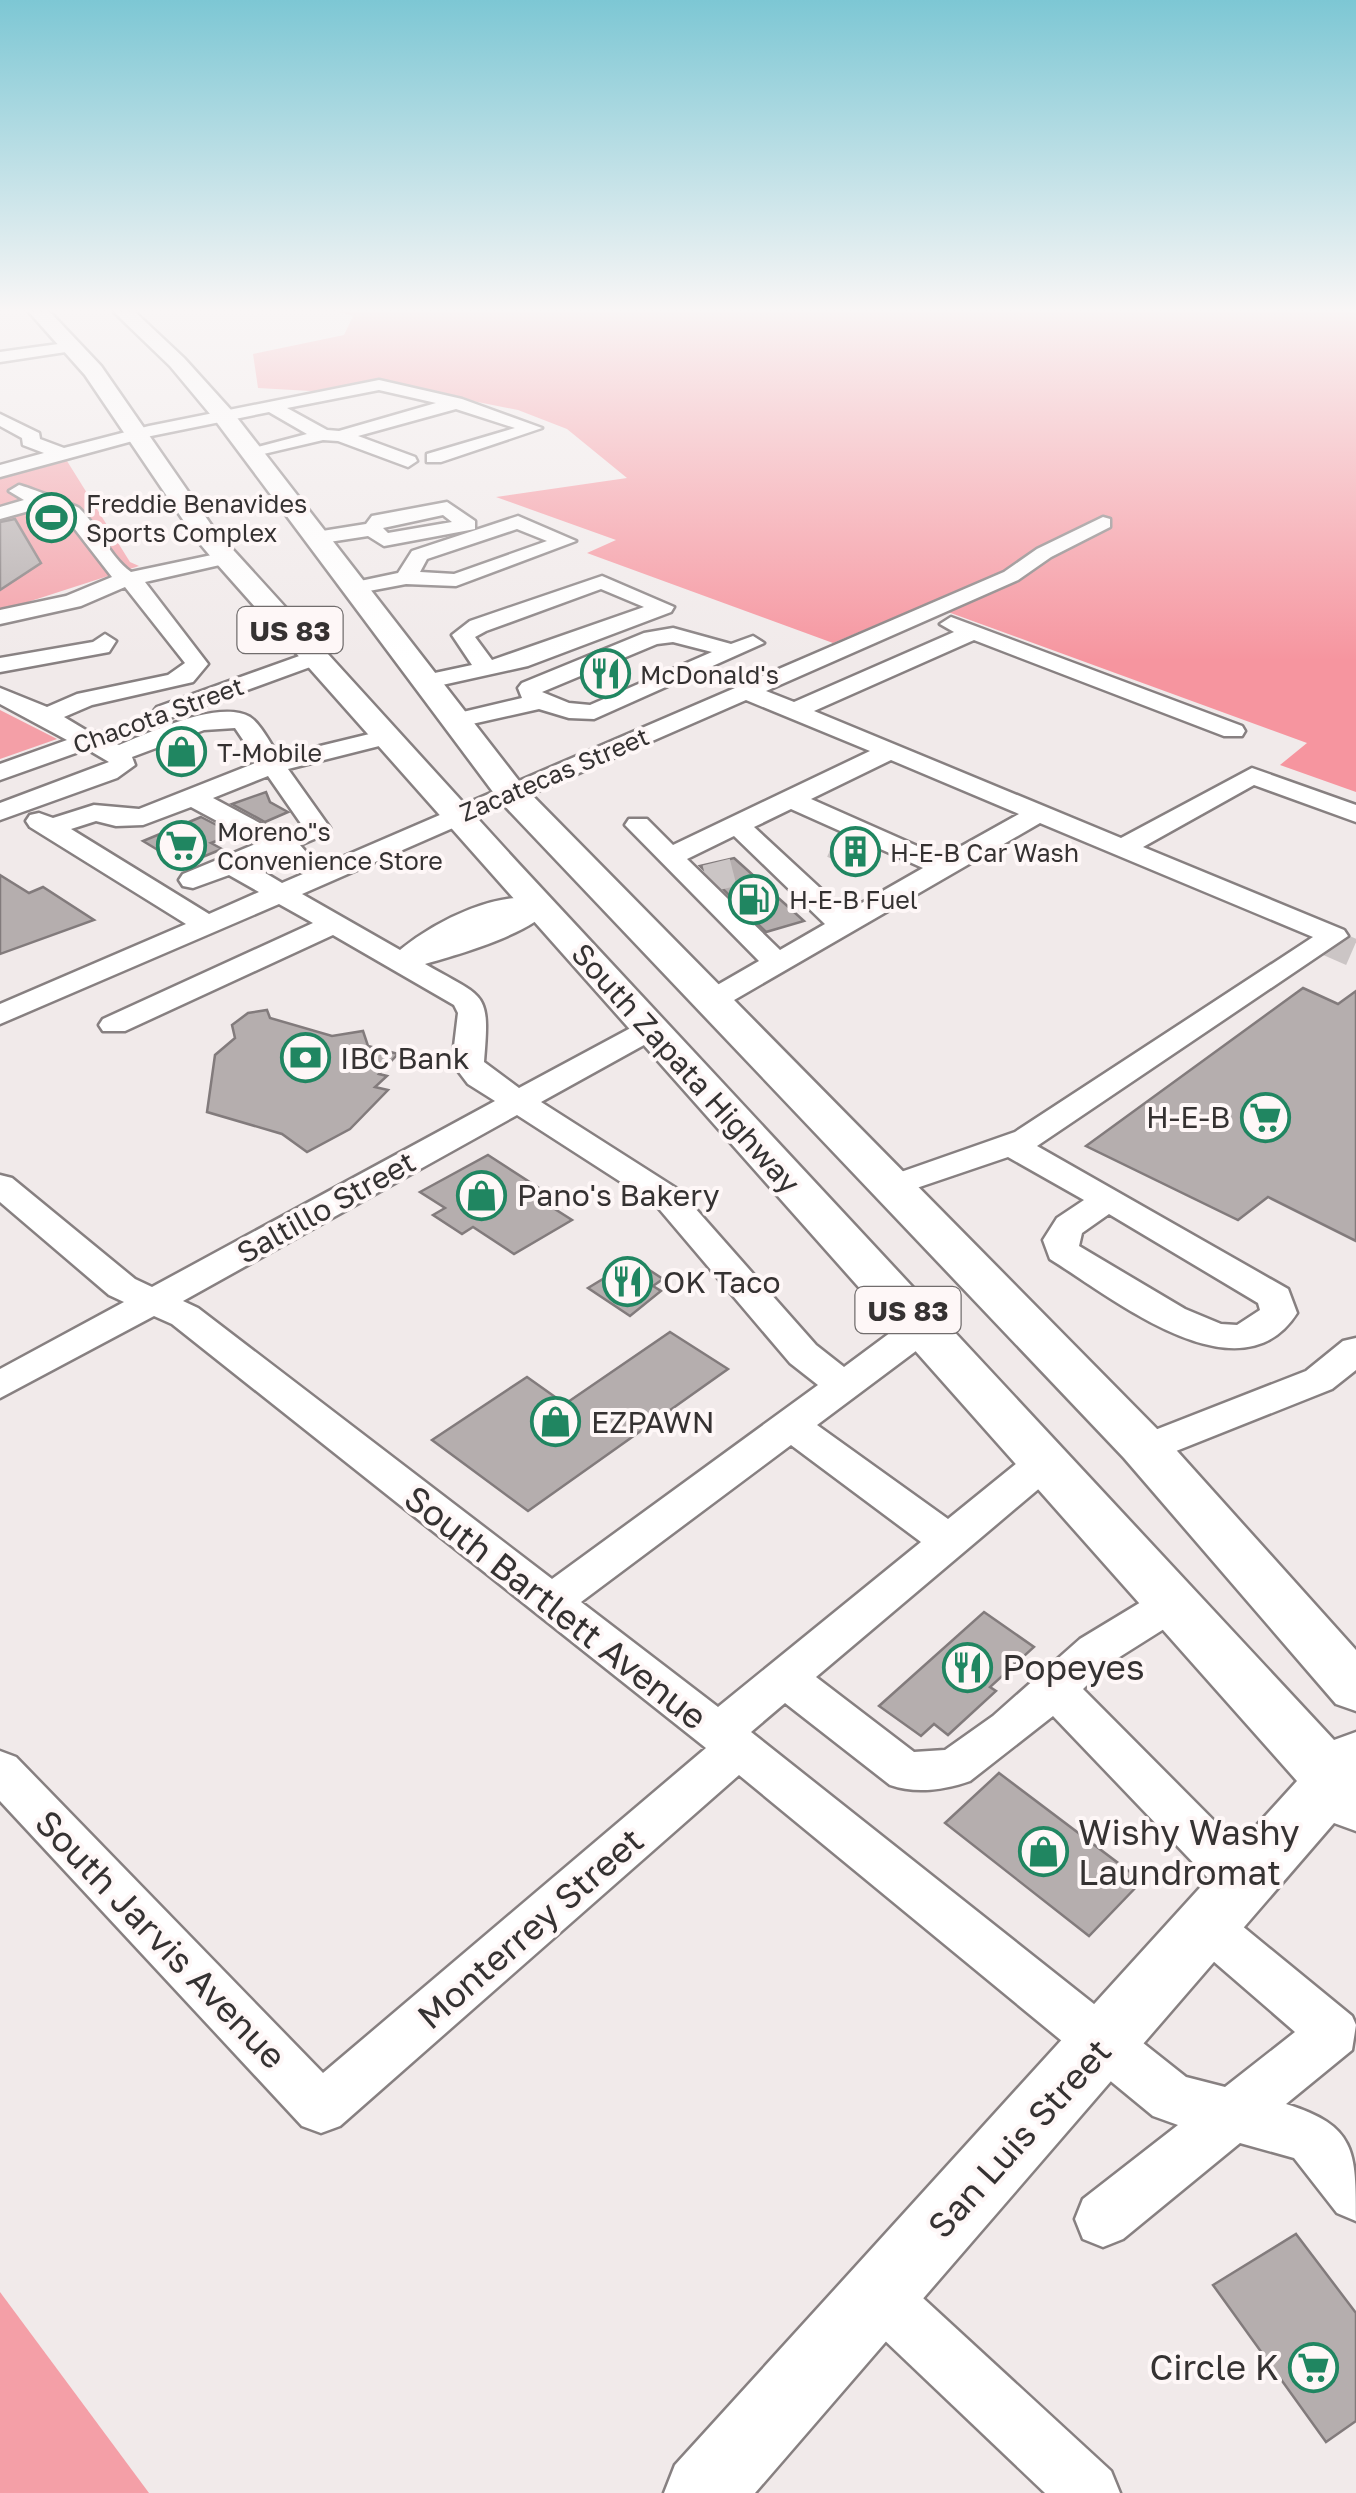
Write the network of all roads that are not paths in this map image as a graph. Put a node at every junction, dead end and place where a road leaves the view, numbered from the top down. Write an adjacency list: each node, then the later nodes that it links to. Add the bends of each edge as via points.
1 (17, 428): 10 (street, via 33,437 29,441)
2 (130, 428): 8 (main road, South Zapata Highway / US 83)
3 (161, 428): 8 (street)
4 (233, 428): 11 (main road, South Zapata Highway / US 83)
5 (317, 428): 9 (street)
6 (358, 428): 9 (street)
7 (532, 428): 12 (street)
8 (134, 434): 10 (street); 21 (main road, South Zapata Highway / US 83)
9 (331, 435): 11 (street); 13 (street)
10 (62, 454): 14 (street)
11 (252, 454): 20 (main road, South Zapata Highway / US 83)
12 (434, 458)
13 (408, 460)
14 (0, 471)
15 (0, 482): 16 (street)
16 (35, 503): 17 (street); 23 (street, via 71,511)
17 (0, 513)
18 (1104, 523): 26 (street, Zacatecas Street, via 1011,576)
19 (372, 530): 20 (street)
20 (316, 538): 24 (main road, South Zapata Highway / US 83)
21 (226, 558): 23 (street); 32 (main road, South Zapata Highway / US 83)
22 (406, 578): 22 (street, via 456,580 566,541 518,522 419,555); 24 (street)
23 (128, 579): 27 (street, via 78,608); 41 (street, via 197,664 194,670 174,681 74,702)
24 (353, 588): 36 (main road, South Zapata Highway / US 83)
25 (663, 607): 28 (street); 35 (street); 35 (street, via 602,582 463,635)
26 (923, 614): 29 (street); 33 (street, Zacatecas Street)
27 (0, 617)
28 (686, 617): 31 (street); 39 (street, via 532,680)
29 (973, 632): 40 (street); 43 (street)
30 (105, 641): 34 (street)
31 (743, 648): 33 (street); 39 (street, via 673,634 652,638); 39 (street, via 594,712 577,714)
32 (316, 658): 44 (main road, South Zapata Highway / US 83); 45 (street, Chacota Street)
33 (808, 664): 37 (street, Zacatecas Street)
34 (0, 666)
35 (487, 668): 36 (street)
36 (424, 682): 42 (main road, South Zapata Highway / US 83)
37 (746, 691): 40 (street); 50 (street, Zacatecas Street)
38 (0, 695): 41 (street)
39 (535, 695): 42 (street)
40 (794, 711): 46 (street)
41 (47, 716): 45 (street)
42 (454, 721): 50 (main road, South Zapata Highway / US 83)
43 (1233, 731)
44 (386, 737): 48 (street); 56 (main road, South Zapata Highway / US 83)
45 (90, 740): 47 (street); 49 (street, Chacota Street)
46 (890, 751): 52 (street); 54 (street)
47 (118, 754): 48 (street, via 206,722 236,719); 53 (street, via 123,765 108,773)
48 (272, 765): 51 (street); 60 (street, via 316,828)
49 (0, 772)
50 (511, 793): 56 (street, Zacatecas Street); 78 (main road, South Zapata Highway / US 83)
51 (192, 797): 59 (street, via 143,817 94,812); 60 (street)
52 (790, 799): 57 (street); 66 (street)
53 (5, 806): 59 (street)
54 (1040, 813): 62 (street); 66 (street)
55 (1356, 814): 62 (street, via 1252,776)
56 (457, 817): 67 (street, Zacatecas Street); 71 (main road, South Zapata Highway / US 83)
57 (749, 819): 61 (street); 63 (street); 74 (street, via 772,886)
58 (638, 825): 63 (street)
59 (50, 828): 72 (street)
60 (278, 844): 65 (street); 67 (street)
61 (834, 844)
62 (1122, 848): 75 (street)
63 (670, 857): 77 (street, via 724,898)
64 (872, 862): 69 (street)
65 (230, 864): 68 (street); 70 (street)
66 (944, 868): 69 (street)
67 (330, 872): 70 (street, Zacatecas Street)
68 (193, 880)
69 (918, 882): 74 (street)
70 (280, 894): 72 (street, Zacatecas Street); 73 (street)
71 (538, 906): 76 (street, via 448,949); 81 (main road, South Zapata Highway / US 83)
72 (208, 924): 79 (street, Zacatecas Street)
73 (337, 924): 76 (street); 80 (street)
74 (844, 926): 77 (street)
75 (1347, 933): 83 (street)
76 (403, 962): 82 (street, via 466,1000 473,1014 468,1063)
77 (778, 963): 78 (street)
78 (711, 1001): 85 (main road, South Zapata Highway / US 83)
79 (0, 1015)
80 (114, 1024)
81 (651, 1029): 82 (street, Saltillo Street); 88 (main road, South Zapata Highway / US 83)
82 (516, 1104): 87 (street, Saltillo Street); 91 (street, via 547,1117 667,1198 803,1354)
83 (1011, 1145): 85 (street); 86 (street)
84 (0, 1186): 87 (street, South Bartlett Avenue, via 122,1287)
85 (893, 1186): 93 (main road, South Zapata Highway / US 83)
86 (1107, 1199): 86 (street, via 1276,1297 1279,1314 1248,1334 1205,1334 1062,1251 1069,1226)
87 (152, 1301): 90 (street, Saltillo Street); 97 (street, South Bartlett Avenue, via 184,1316)
88 (923, 1327): 91 (street); 94 (main road, South Zapata Highway / US 83)
89 (1356, 1350): 93 (street, via 1320,1380)
90 (0, 1384)
91 (844, 1386): 92 (street)
92 (791, 1424): 95 (street); 97 (street)
93 (1146, 1450): 100 (main road, South Zapata Highway / US 83)
94 (1047, 1460): 95 (street, Monterrey Street); 96 (main road, South Zapata Highway / US 83)
95 (950, 1542): 98 (street, Monterrey Street)
96 (1176, 1601): 99 (street, via 1095,1652); 103 (main road, South Zapata Highway / US 83)
97 (550, 1602): 101 (street, South Bartlett Avenue)
98 (785, 1678): 99 (street, via 906,1772 954,1768); 101 (street, Monterrey Street)
99 (1054, 1688): 104 (street)
100 (1356, 1688)
101 (728, 1741): 106 (street, South Bartlett Avenue); 107 (street, Monterrey Street)
102 (0, 1770): 107 (street, South Jarvis Avenue)
103 (1349, 1781): 104 (main road, San Luis Street)
104 (1226, 1905): 105 (street); 106 (main road, San Luis Street)
105 (1345, 2037): 108 (street)
106 (1104, 2043): 108 (street, South Bartlett Avenue, via 1172,2098); 111 (main road, San Luis Street)
107 (321, 2108)
108 (1233, 2115): 109 (street, South Bartlett Avenue, via 1311,2136); 110 (street)
109 (1356, 2194)
110 (1104, 2219)
111 (878, 2296): 112 (main road, San Luis Street); 113 (street)
112 (703, 2493)
113 (1089, 2493)

